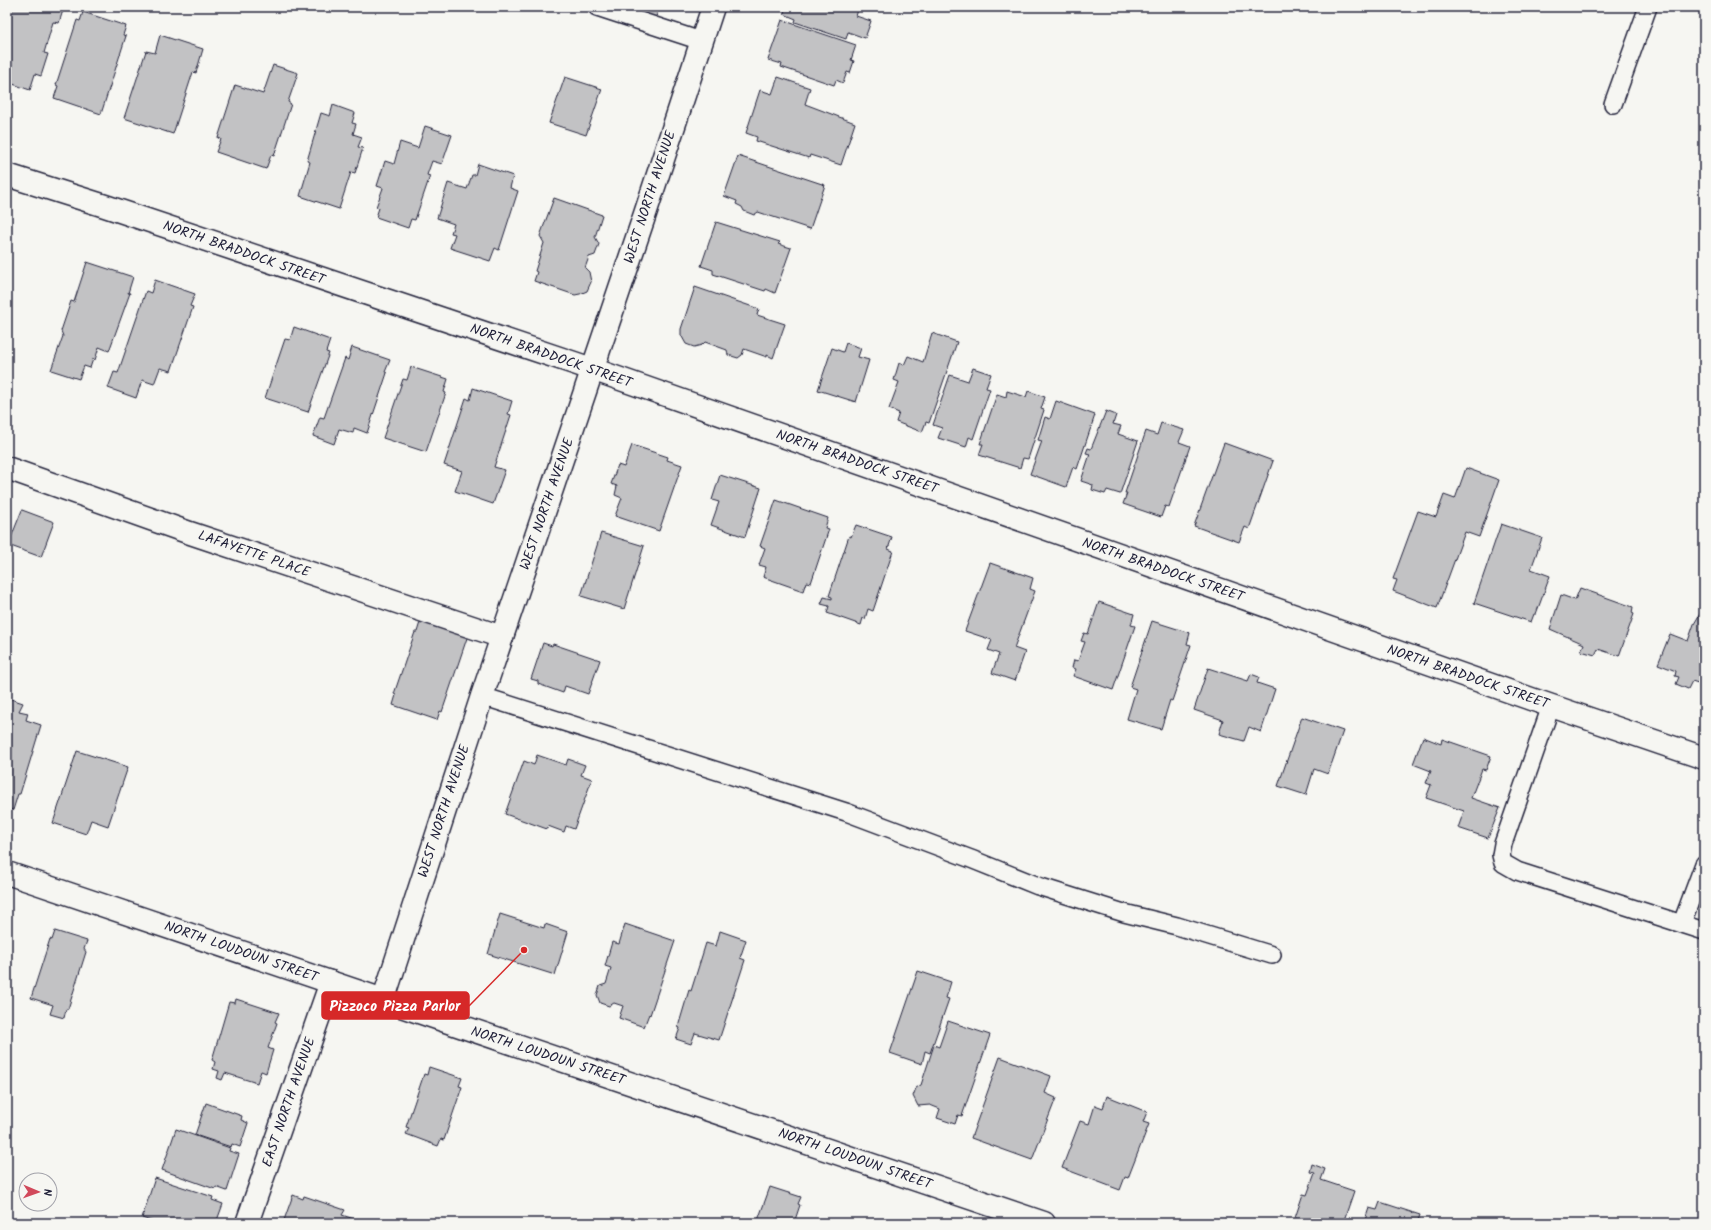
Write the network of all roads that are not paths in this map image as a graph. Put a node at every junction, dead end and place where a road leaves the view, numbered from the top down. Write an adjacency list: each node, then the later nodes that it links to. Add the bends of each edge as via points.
1 (597, 7): 4 (lane)
2 (713, 7): 4 (street, WEST NORTH AVENUE)
3 (1648, 7): 5 (lane)
4 (701, 41): 7 (street, WEST NORTH AVENUE)
5 (1613, 104)
6 (7, 175): 7 (street, NORTH BRADDOCK STREET)
7 (592, 370): 9 (street, WEST NORTH AVENUE); 11 (street, NORTH BRADDOCK STREET)
8 (7, 468): 9 (street, LAFAYETTE PLACE)
9 (502, 637): 10 (street, WEST NORTH AVENUE)
10 (482, 696): 17 (lane, via 846,812 1038,886); 19 (street, WEST NORTH AVENUE)
11 (1551, 706): 12 (street, NORTH BRADDOCK STREET); 15 (lane, via 1503,844 1503,863 1517,871)
12 (1704, 758)
13 (1704, 864): 15 (lane)
14 (7, 873): 18 (street, NORTH LOUDOUN STREET)
15 (1682, 923): 16 (lane)
16 (1704, 931)
17 (1272, 955)
18 (331, 982): 19 (street, NORTH LOUDOUN STREET); 20 (street, EAST NORTH AVENUE)
19 (383, 1001): 21 (street, NORTH LOUDOUN STREET)
20 (247, 1223)
21 (1044, 1223)

